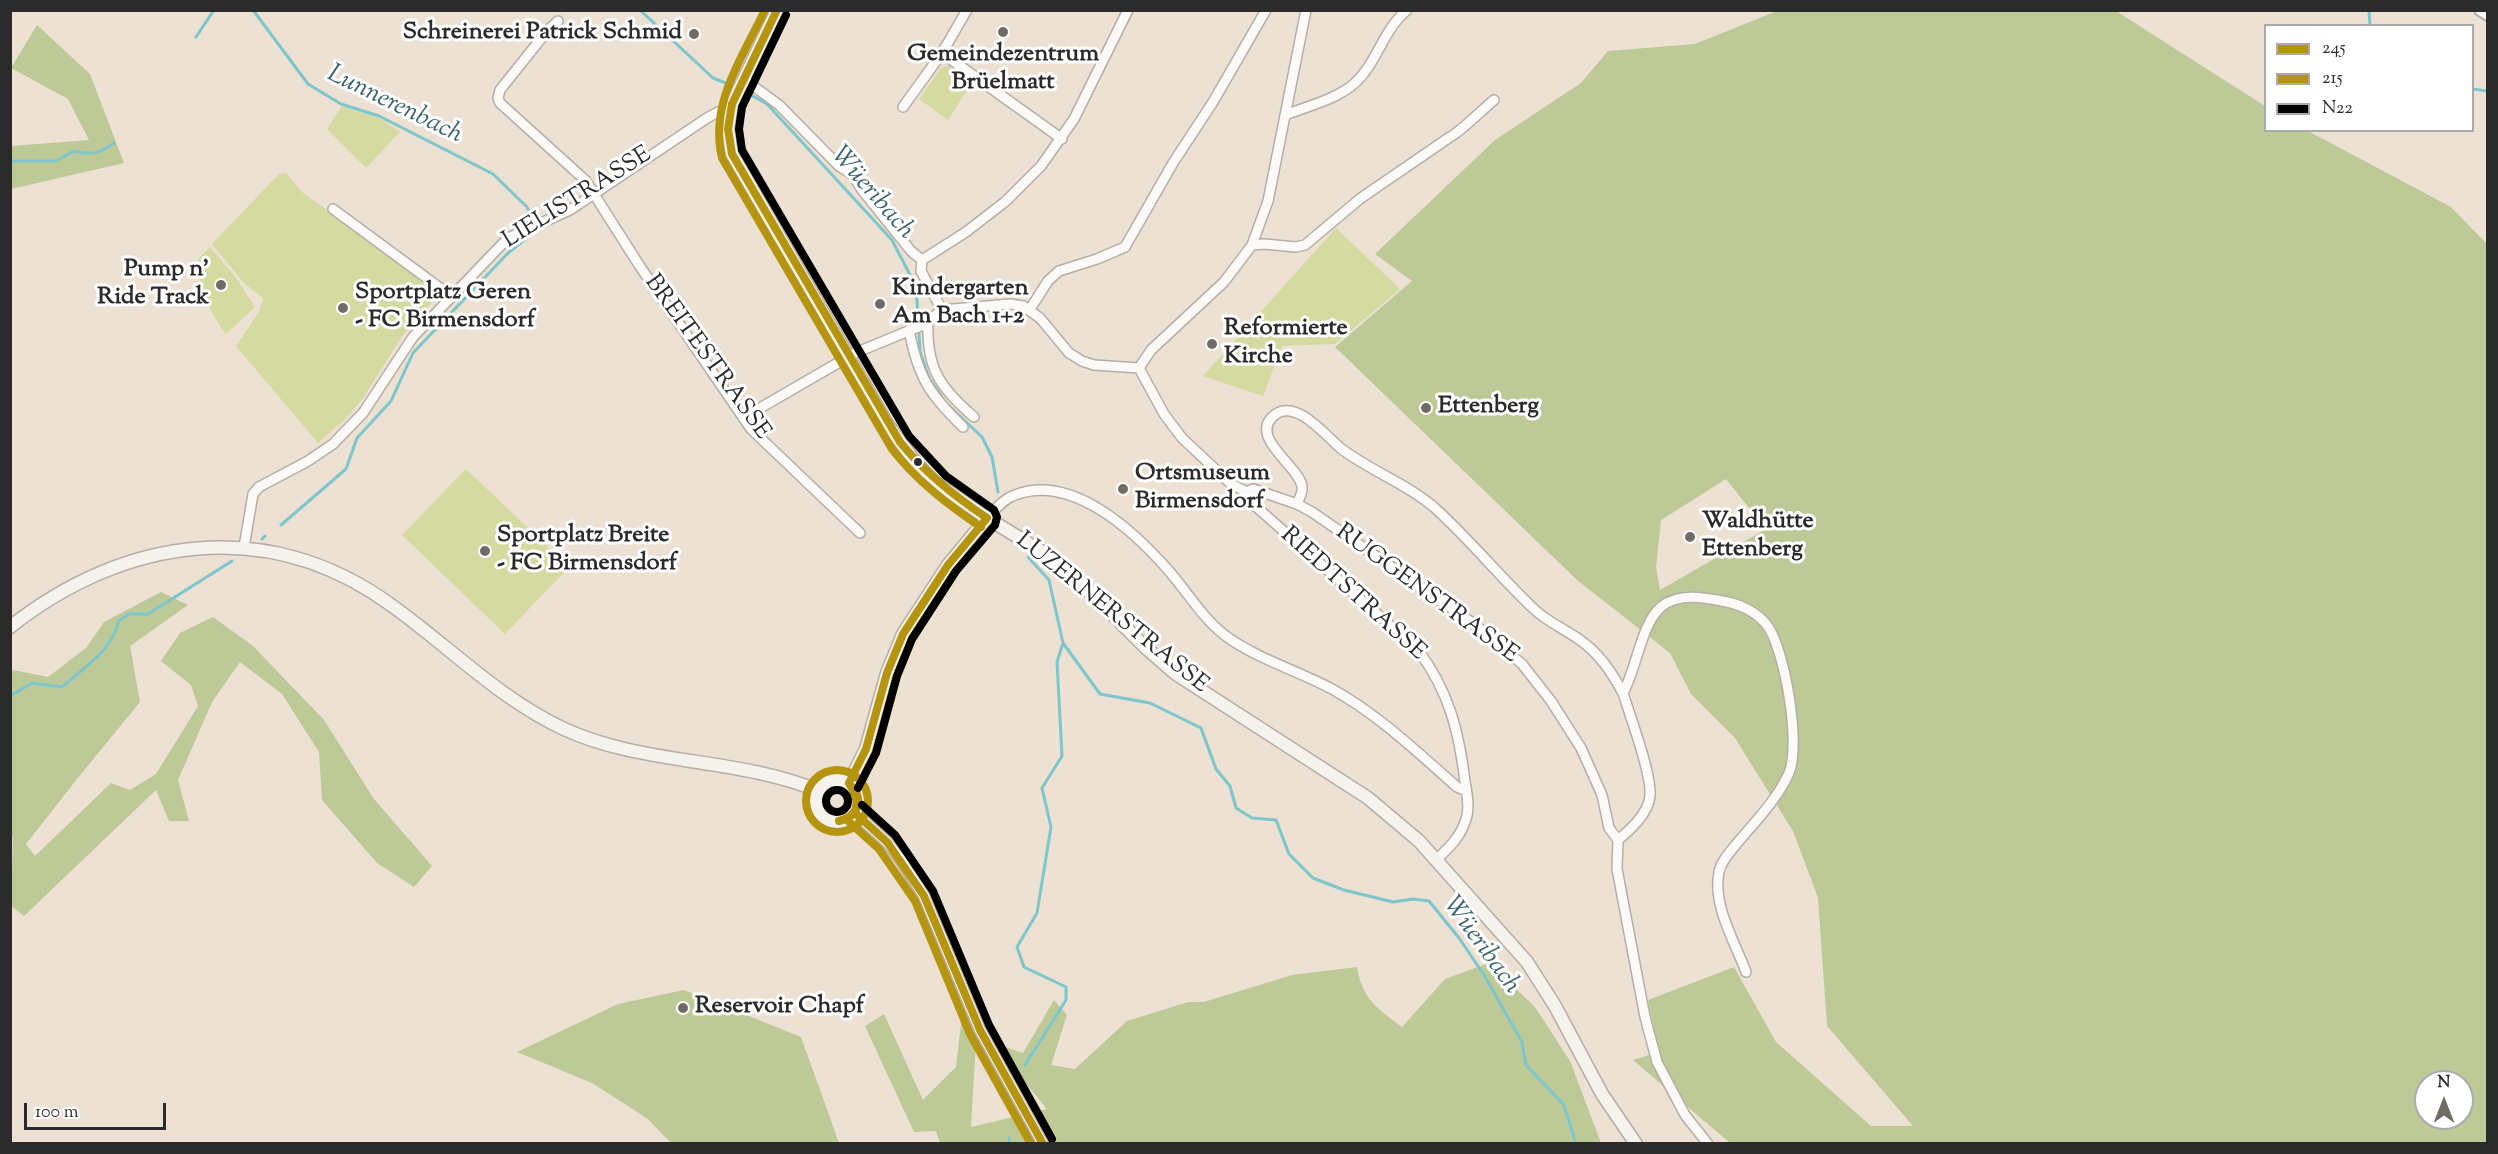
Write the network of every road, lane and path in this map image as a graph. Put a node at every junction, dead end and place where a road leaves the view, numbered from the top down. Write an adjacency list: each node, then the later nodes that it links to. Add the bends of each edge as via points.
1 (777, 10): 11 (main road, LUZERNERSTRASSE)
2 (968, 10): 10 (street)
3 (1128, 10): 16 (street)
4 (1266, 10): 22 (street, via 1125,247 1059,271)
5 (1306, 10): 15 (street)
6 (1407, 10): 15 (street, via 1390,27 1356,82 1342,93)
7 (2480, 10): 8 (street)
8 (2487, 15)
9 (558, 21): 17 (street, BREITESTRASSE, via 506,82 498,98 585,180)
10 (942, 53): 13 (street); 16 (street)
11 (740, 87): 14 (main road, LUZERNERSTRASSE); 20 (street, via 779,105 839,166 853,175 861,190)
12 (1494, 100): 19 (street, via 1458,134 1361,198 1313,240 1296,247)
13 (903, 107)
14 (730, 112): 17 (street, LIELISTRASSE, via 718,112 701,121); 25 (main road, LUZERNERSTRASSE, via 728,136 737,165)
15 (1285, 115): 19 (street, via 1268,201)
16 (1062, 139): 20 (street, via 1006,201)
17 (594, 195): 21 (street, LIELISTRASSE, via 560,216 508,238); 28 (street, BREITESTRASSE)
18 (333, 209): 21 (street)
19 (1252, 245): 26 (street, via 1228,277 1151,350)
20 (922, 260): 23 (street, via 921,271)
21 (451, 296): 34 (street, LIELISTRASSE, via 413,337 363,413 333,444 253,494)
22 (1030, 309): 23 (street, via 1010,304); 26 (street, via 1077,358 1094,365)
23 (942, 310): 24 (street)
24 (919, 326): 25 (street); 27 (street, via 936,376 954,400); 29 (street, via 914,353 928,387)
25 (848, 357): 28 (street); 32 (main road, LUZERNERSTRASSE, via 887,424 916,463 933,481)
26 (1139, 369): 30 (street, RIEDTSTRASSE, via 1182,438 1231,484)
27 (974, 417)
28 (743, 418): 33 (street, BREITESTRASSE)
29 (963, 428)
30 (1247, 492): 31 (street, RUGGENSTRASSE, via 1253,489); 39 (street, RIEDTSTRASSE, via 1253,504 1418,650 1434,671 1456,727)
31 (1297, 504): 36 (street, via 1303,489 1301,480 1274,447 1268,433 1274,415 1281,411 1303,415 1344,450 1435,508 1537,612 1583,642 1608,666); 41 (street, RUGGENSTRASSE, via 1474,624 1522,664 1551,700 1581,748 1602,795 1609,828)
32 (987, 518): 37 (main road, via 948,565 903,634 889,666 866,749); 39 (street, via 1005,500 1022,493 1060,491 1075,496 1121,525 1149,550 1206,619 1227,637 1254,655 1363,708 1457,788); 42 (main road, LUZERNERSTRASSE, via 1044,553 1081,583 1176,674 1368,798)
33 (860, 534)
34 (244, 548): 35 (main road, via 187,548 102,570 59,592); 38 (main road, via 305,562 352,581 399,610 496,689 565,729 623,749 750,770)
35 (10, 627)
36 (1623, 693): 41 (street, via 1650,796 1645,811); 43 (street, via 1651,617 1673,600 1701,598 1746,608 1766,624 1778,646 1795,740 1793,759 1789,774 1771,802 1726,858 1719,870 1717,888)
37 (849, 783): 38 (main road, via 832,780); 40 (main road, via 858,797)
38 (819, 791): 40 (main road, via 816,802 824,817 840,822)
39 (1466, 791): 42 (street, RIEDTSTRASSE, via 1468,816 1462,831)
40 (855, 813): 44 (street, via 892,849 924,896 980,1030)
41 (1618, 840): 46 (street, RUGGENSTRASSE, via 1617,869 1657,1062 1685,1115)
42 (1437, 859): 45 (main road, LUZERNERSTRASSE, via 1527,962 1602,1094)
43 (1746, 972)
44 (1043, 1143)
45 (1636, 1143)
46 (1708, 1143)

